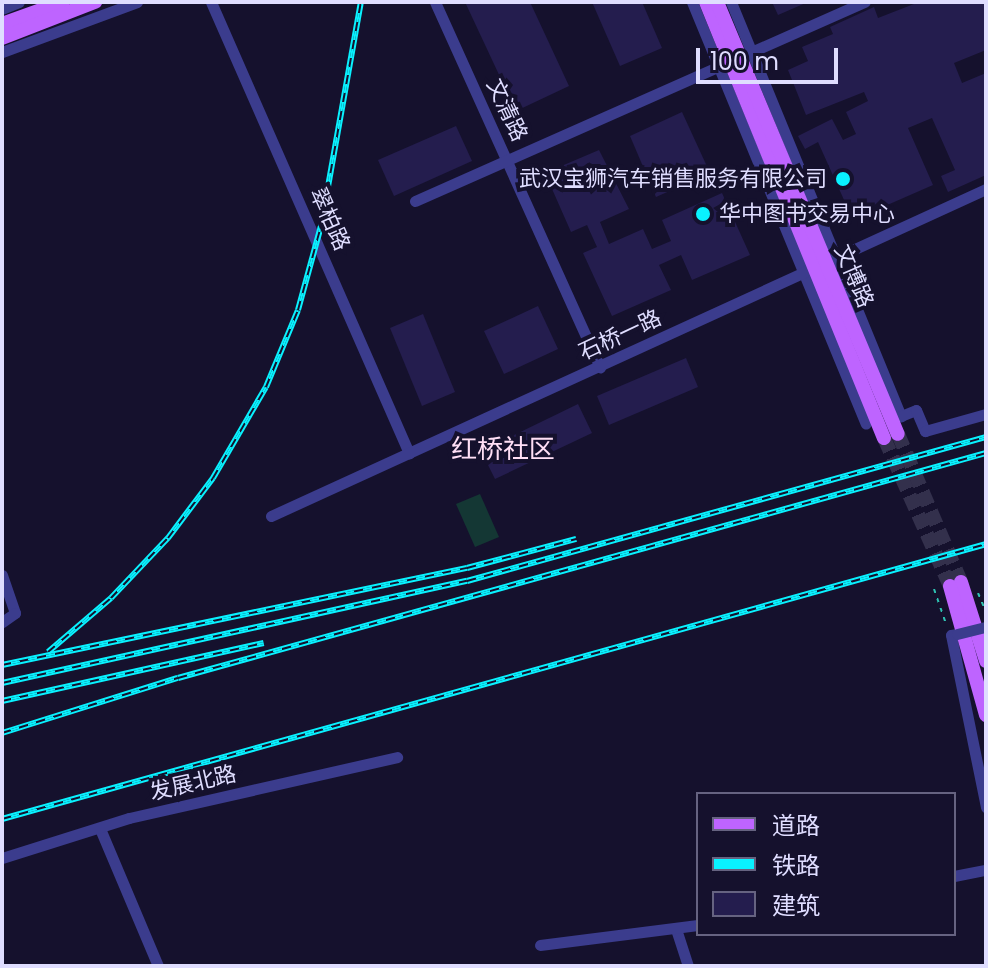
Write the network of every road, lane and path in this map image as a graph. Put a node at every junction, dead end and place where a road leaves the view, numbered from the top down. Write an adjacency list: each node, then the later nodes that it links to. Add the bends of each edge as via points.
1 (19, 2): 12 (street)
2 (63, 2): 13 (main road)
3 (95, 2): 14 (main road)
4 (137, 2): 15 (street)
5 (211, 2): 25 (street, 翠柏路)
6 (435, 2): 17 (street, 文清路)
7 (692, 2): 16 (street)
8 (706, 2): 16 (main road, 文博路)
9 (717, 2): 16 (main road, 文博路)
10 (731, 2): 16 (street)
11 (865, 2): 16 (street)
12 (2, 9)
13 (2, 24)
14 (2, 38)
15 (2, 52)
16 (735, 61): 17 (street); 20 (main road, 文博路); 20 (street)
17 (509, 160): 19 (street); 21 (street, 文清路)
18 (986, 189): 20 (street, 石桥一路)
19 (415, 201)
20 (819, 263): 21 (street, 石桥一路); 22 (street, via 901,416 916,410 925,431); 23 (street); 24 (main road, 文博路)
21 (600, 367): 25 (street, 石桥一路)
22 (986, 414)
23 (866, 424)
24 (891, 436)
25 (409, 453): 26 (street, 石桥一路)
26 (271, 516)
27 (2, 575): 31 (street, via 15,613)
28 (934, 589): 33 (path)
29 (977, 591): 30 (path)
30 (986, 612)
31 (2, 622)
32 (986, 627): 33 (street, bridge)
33 (954, 634): 37 (street)
34 (986, 661): 35 (main road, via 956,584)
35 (986, 715)
36 (397, 757): 38 (street, 发展北路, via 129,818)
37 (986, 807)
38 (101, 831): 39 (street, 发展北路); 45 (street)
39 (2, 858)
40 (986, 870): 41 (street)
41 (956, 876)
42 (696, 925): 43 (street)
43 (676, 929): 44 (street); 46 (street)
44 (540, 945)
45 (158, 966)
46 (688, 966)

